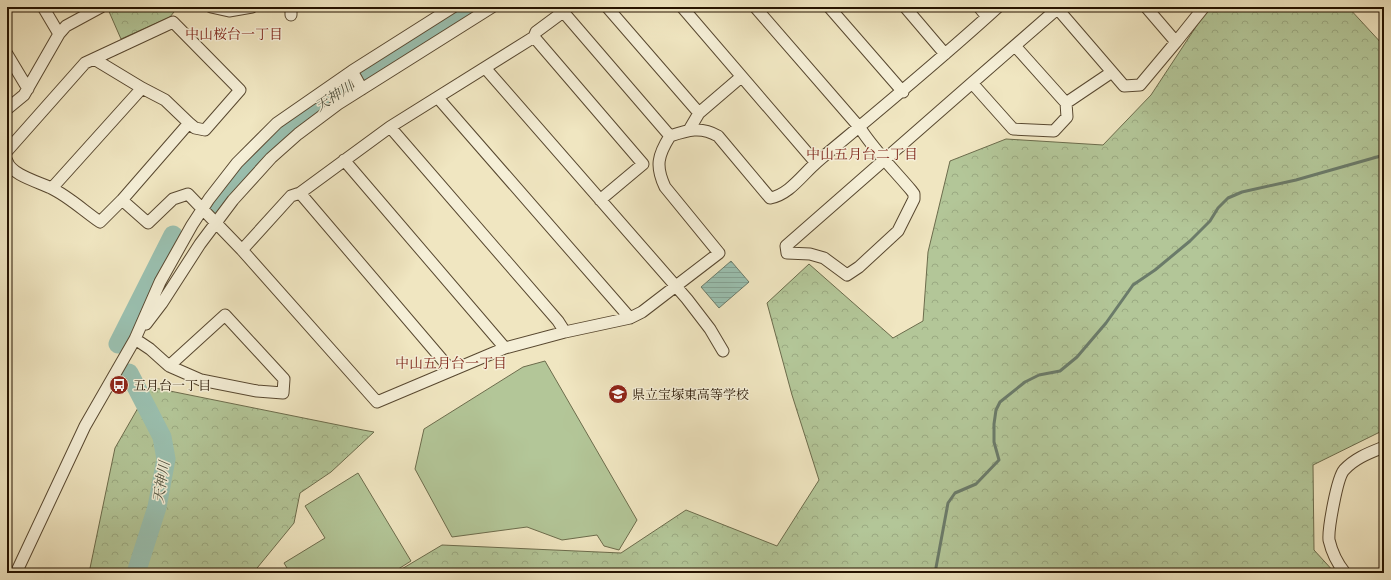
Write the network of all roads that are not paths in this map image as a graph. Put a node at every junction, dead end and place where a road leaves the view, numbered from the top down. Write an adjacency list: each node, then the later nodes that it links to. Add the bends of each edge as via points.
1 (43, 7): 20 (street)
2 (101, 7): 20 (street, via 66,26)
3 (211, 7): 4 (street, via 229,11)
4 (252, 7)
5 (454, 7): 28 (street)
6 (492, 7): 18 (street)
7 (606, 7): 39 (street)
8 (682, 7): 30 (street)
9 (755, 7): 42 (street)
10 (829, 7): 35 (street)
11 (905, 7): 25 (street)
12 (979, 7): 19 (street)
13 (998, 7): 19 (street)
14 (1146, 7): 22 (street)
15 (1204, 7): 22 (street)
16 (1056, 8): 23 (street); 29 (street)
17 (561, 9): 21 (street, via 536,32); 44 (street)
18 (479, 10): 34 (street)
19 (987, 17): 25 (street)
20 (59, 34): 33 (street)
21 (534, 37): 27 (street); 53 (street, via 642,164)
22 (1176, 42): 29 (street, via 1140,85 1124,86)
23 (1015, 46): 31 (street); 37 (street)
24 (7, 54): 33 (street)
25 (945, 54): 35 (street)
26 (94, 59): 32 (street); 40 (street, via 173,22 240,90 205,130 195,128); 45 (street, via 85,63)
27 (486, 69): 36 (street); 53 (street)
28 (352, 71): 34 (street); 54 (street, via 276,123 237,163)
29 (1112, 72): 37 (street)
30 (741, 78): 39 (street); 49 (street)
31 (972, 83): 37 (street, via 1013,129 1054,131 1067,117); 47 (street)
32 (142, 88): 40 (street, via 165,100); 50 (street)
33 (28, 89): 38 (street)
34 (362, 89): 55 (street, via 310,125 271,158 233,200)
35 (903, 92): 42 (street)
36 (438, 98): 41 (street); 58 (street)
37 (1066, 103)
38 (7, 108)
39 (699, 113): 43 (street)
40 (189, 123): 52 (street)
41 (390, 127): 46 (street); 59 (street)
42 (860, 128): 47 (street); 49 (street)
43 (689, 130): 44 (street); 49 (street, via 701,129 718,136 770,198 780,196)
44 (670, 136): 57 (street, via 660,158 658,174 719,253)
45 (7, 151)
46 (344, 160): 51 (street); 61 (street)
47 (885, 160): 47 (street, via 786,246 787,254 810,254 824,258 847,275 891,239 912,204 914,194)
48 (7, 161): 50 (street, via 8,165 18,172)
49 (816, 163)
50 (52, 188): 52 (street, via 100,222)
51 (300, 193): 56 (street, via 291,196); 64 (street)
52 (122, 200): 54 (street, via 148,223 173,199 188,194)
53 (600, 200): 57 (street)
54 (202, 209): 55 (street); 60 (street, via 160,282)
55 (217, 223): 56 (street); 60 (street)
56 (242, 250): 64 (street, via 377,402)
57 (676, 287): 58 (street); 62 (street, via 710,329)
58 (630, 318): 59 (street)
59 (565, 332): 61 (street)
60 (135, 339): 63 (street); 66 (street, via 85,426)
61 (505, 348): 64 (street)
62 (723, 351)
63 (169, 366): 63 (street, via 225,315 284,379 283,393 257,391 201,380)
64 (452, 370)
65 (1384, 448): 67 (street, via 1357,458 1343,472 1336,489 1329,538 1335,560)
66 (16, 573)
67 (1345, 573)

